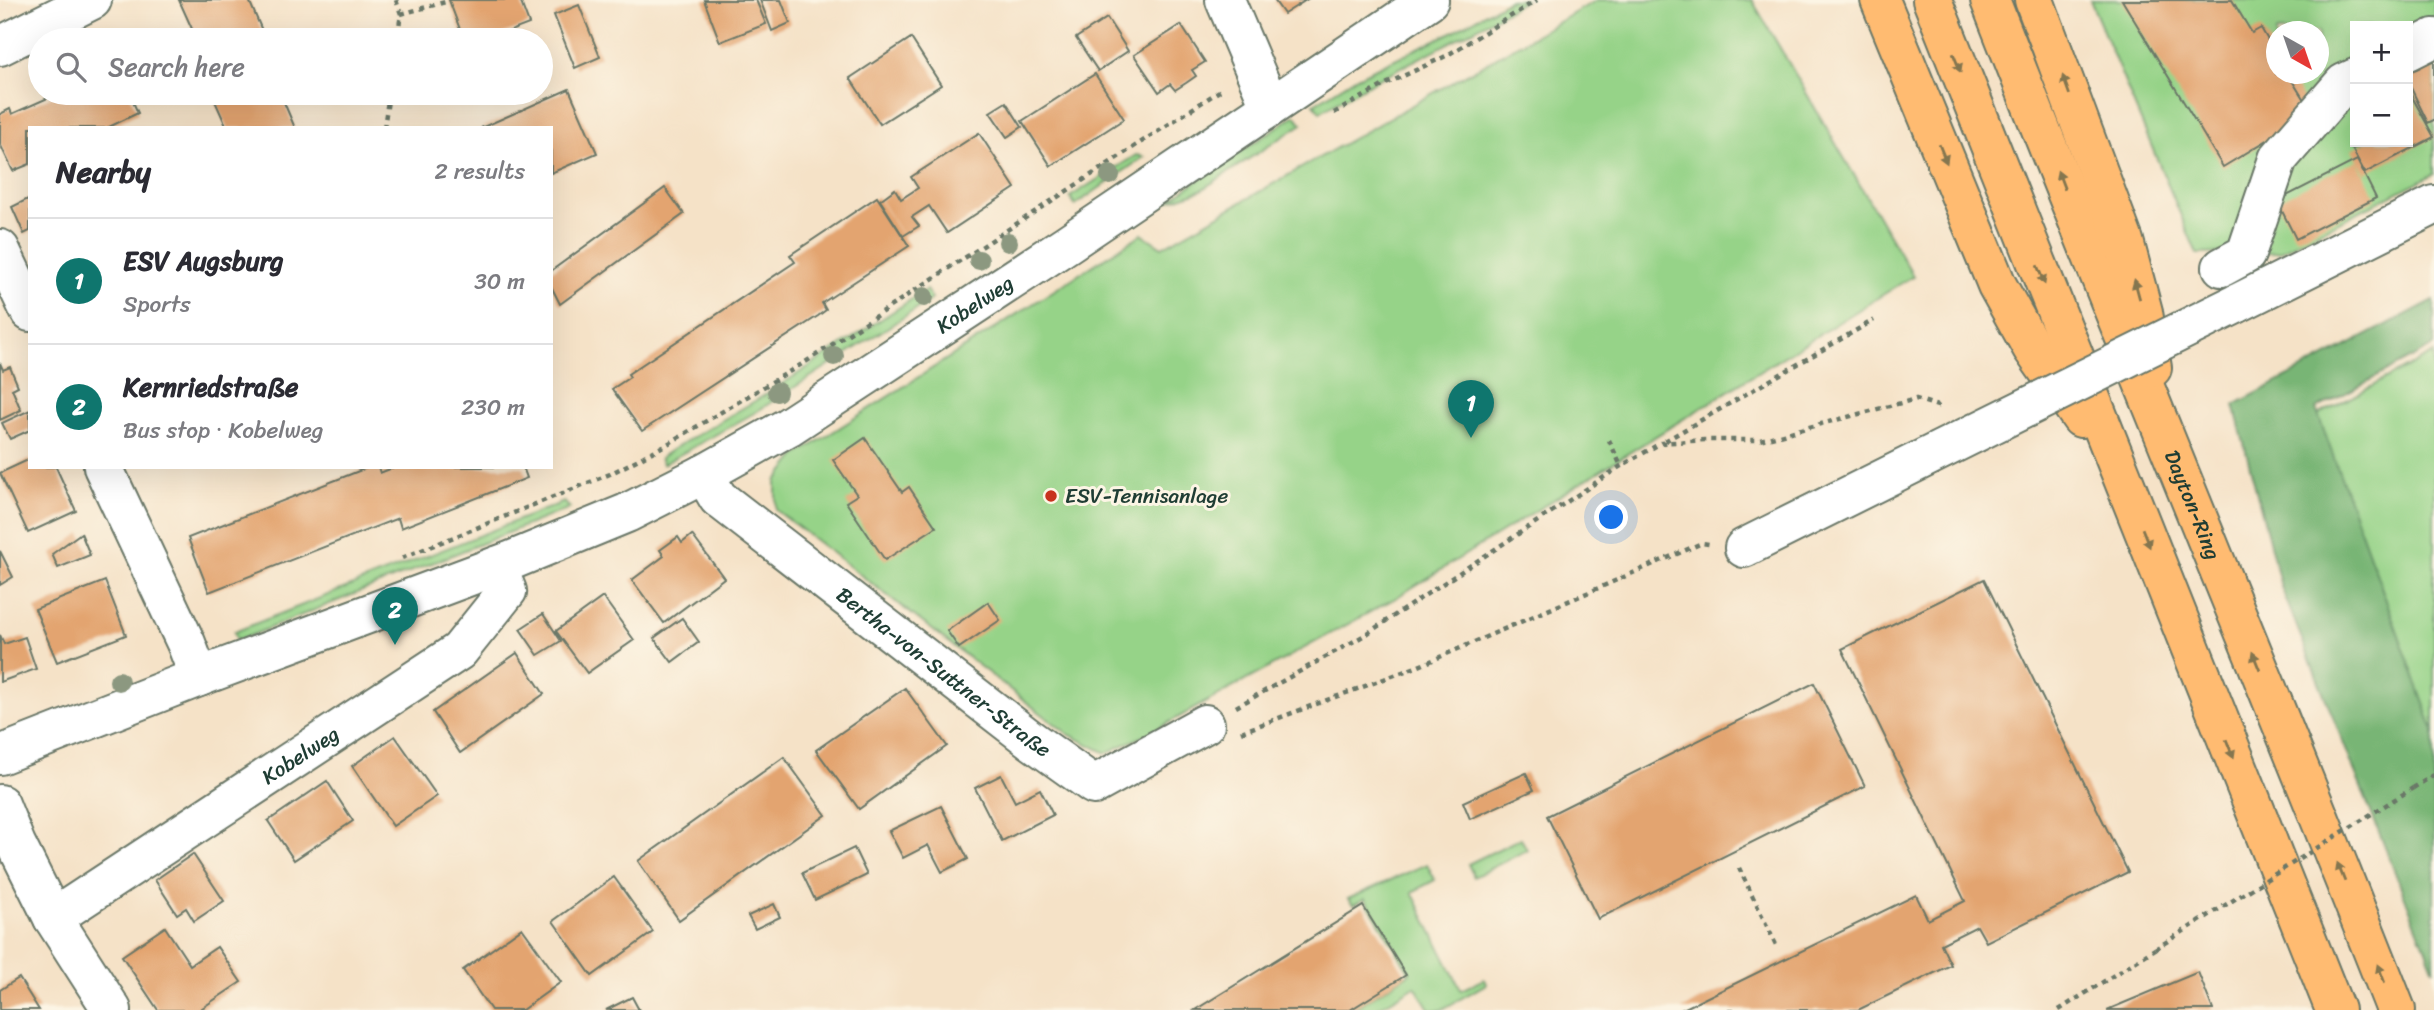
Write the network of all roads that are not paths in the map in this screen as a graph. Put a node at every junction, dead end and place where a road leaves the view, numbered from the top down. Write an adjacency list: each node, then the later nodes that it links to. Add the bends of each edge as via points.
1 (92, 0): 8 (street)
2 (1225, 0): 14 (street)
3 (1429, 0): 14 (street, Kobelweg)
4 (1880, 0): 22 (highway, one-way to 22, via 1997,285 2032,348)
5 (1932, 0): 22 (highway, one-way to 22)
6 (1990, 0): 19 (highway, Dayton-Ring, one-way to 6)
7 (2034, 0): 19 (highway, one-way to 7, via 2143,312 2124,241)
8 (36, 28)
9 (28, 32): 11 (street)
10 (2434, 38): 12 (street)
11 (0, 46)
12 (2413, 48)
13 (2350, 80): 17 (street, via 2278,159 2246,254)
14 (1270, 106): 21 (street, Kobelweg, via 788,427)
15 (2434, 205): 23 (street, bridge)
16 (0, 249): 18 (street)
17 (2221, 267)
18 (28, 308)
19 (2162, 429): 33 (highway, Dayton-Ring, one-way to 19)
20 (104, 469): 25 (street)
21 (704, 474): 24 (street, Kobelweg, via 627,513); 26 (street, Bertha-von-Suttner-Straße, via 718,498 1094,785)
22 (2120, 475): 32 (highway, one-way to 32)
23 (1744, 548)
24 (497, 566): 25 (street, Kobelweg); 30 (street, Kobelweg, via 507,591 460,651)
25 (199, 677): 27 (street, Kobelweg)
26 (1205, 724)
27 (0, 755)
28 (0, 804): 29 (street)
29 (8, 849): 30 (street)
30 (53, 918): 31 (street)
31 (112, 1010)
32 (2335, 1010)
33 (2396, 1010)

